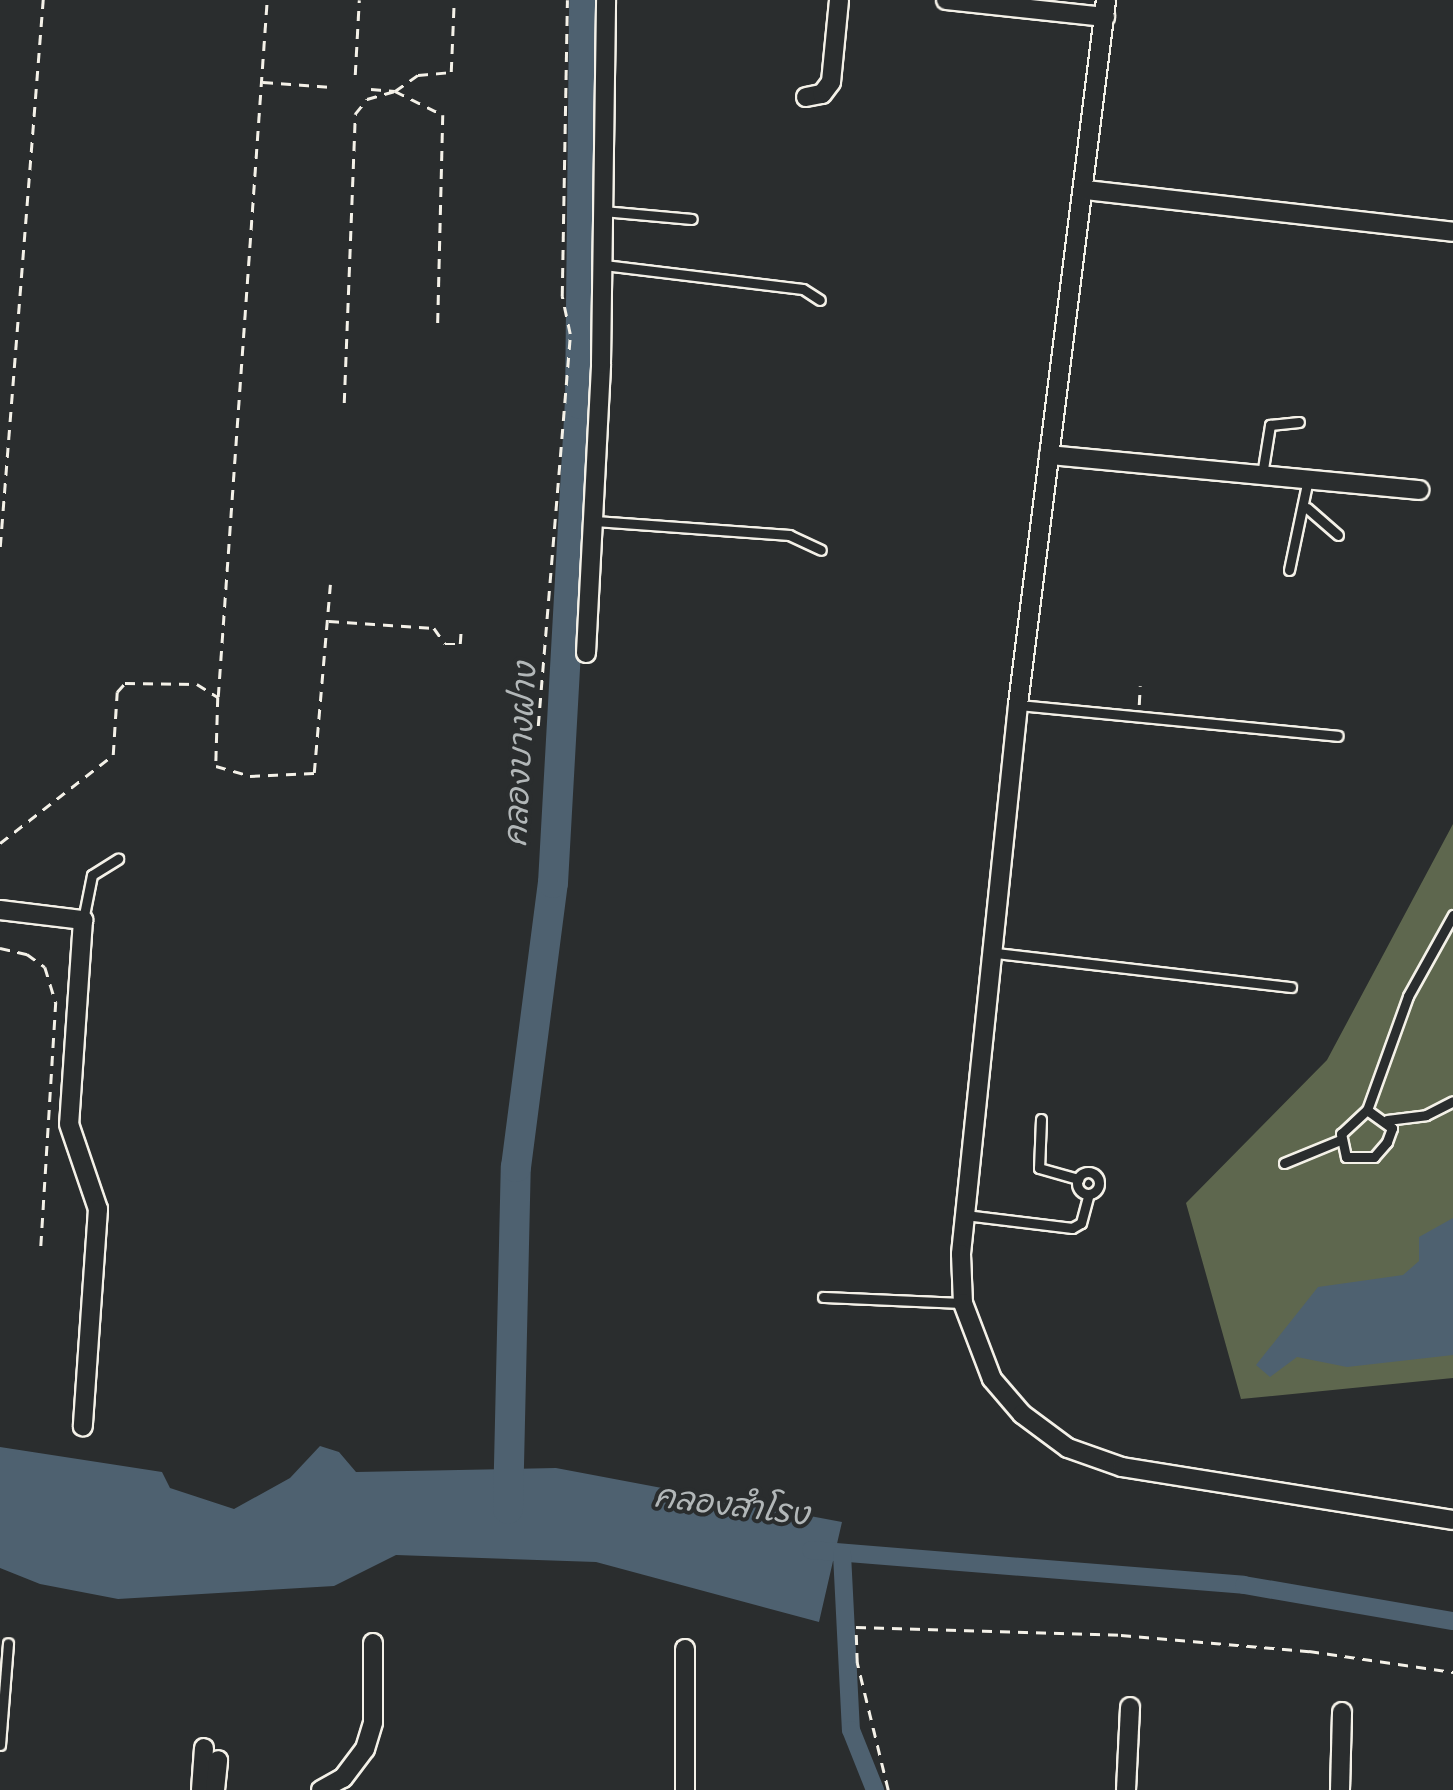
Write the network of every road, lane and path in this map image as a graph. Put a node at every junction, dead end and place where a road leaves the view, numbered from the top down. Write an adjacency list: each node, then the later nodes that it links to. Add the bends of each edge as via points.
1 (43, 0): 32 (path)
2 (267, 0): 11 (path)
3 (359, 0): 10 (path)
4 (454, 0): 14 (path, via 451,72 418,76)
5 (568, 0): 43 (path, via 562,296 570,334)
6 (606, 0): 17 (street)
7 (839, 0): 15 (street, via 831,82 822,94)
8 (946, 0): 9 (street)
9 (1106, 8): 16 (street)
10 (354, 76)
11 (262, 82): 12 (path); 40 (path)
12 (332, 87)
13 (372, 89): 14 (path)
14 (395, 91): 22 (path, via 443,115); 23 (path, via 367,100 354,114)
15 (806, 97)
16 (1086, 190): 19 (street); 25 (street, via 1074,238)
17 (600, 211): 18 (lane); 20 (street)
18 (692, 220)
19 (1453, 232)
20 (601, 264): 21 (lane, via 803,289); 30 (street)
21 (820, 300)
22 (438, 326)
23 (344, 404)
24 (1299, 422): 26 (lane, via 1270,424)
25 (1049, 455): 26 (street); 41 (street)
26 (1262, 475): 27 (street)
27 (1308, 479): 28 (street); 29 (lane)
28 (1419, 490)
29 (1307, 508): 31 (lane); 34 (lane)
30 (595, 521): 33 (lane, via 789,535); 38 (street)
31 (1338, 535)
32 (0, 548)
33 (821, 550)
34 (1289, 570)
35 (330, 585): 36 (path)
36 (328, 621): 37 (path, via 434,628 445,644 460,644); 40 (path, via 314,773 250,776 216,766)
37 (461, 629)
38 (586, 653)
39 (1140, 686): 42 (path)
40 (218, 697): 45 (path, via 198,684 125,683 117,692 112,754)
41 (1018, 705): 42 (lane); 51 (street)
42 (1138, 716): 44 (lane)
43 (538, 726)
44 (1338, 736)
45 (0, 843)
46 (118, 859): 49 (lane, via 92,875)
47 (0, 910): 49 (street)
48 (1453, 915): 54 (lane, via 1408,996)
49 (83, 920): 65 (street, via 70,1124 98,1209)
50 (0, 948): 62 (path, via 46,967 56,1002)
51 (996, 953): 52 (lane); 61 (street)
52 (1291, 986)
53 (1453, 1101): 56 (lane, via 1426,1114)
54 (1367, 1110): 56 (lane); 57 (lane)
55 (1041, 1119): 59 (lane, via 1040,1168)
56 (1387, 1120): 57 (lane, via 1392,1128 1374,1157 1346,1157)
57 (1340, 1140): 58 (lane)
58 (1284, 1163)
59 (1078, 1179): 60 (lane, via 1080,1192); 60 (lane, via 1096,1174 1100,1185)
60 (1089, 1194): 61 (lane, via 1082,1223 1072,1228)
61 (965, 1214): 64 (street)
62 (41, 1247)
63 (823, 1297): 64 (lane)
64 (962, 1303): 66 (street, via 992,1379 1022,1414 1068,1448 1122,1467)
65 (83, 1426)
66 (1453, 1520)
67 (8, 1643): 73 (lane)
68 (372, 1644): 76 (street, via 373,1722 365,1748 343,1778)
69 (685, 1649): 77 (street)
70 (1453, 1672): 78 (path, via 1310,1651 1121,1635 856,1627 857,1664)
71 (1130, 1707): 79 (street)
72 (1342, 1712): 80 (street)
73 (0, 1745)
74 (200, 1790): 75 (street, via 211,1754)
75 (216, 1790)
76 (320, 1790)
77 (685, 1790)
78 (888, 1790)
79 (1126, 1790)
80 (1340, 1790)

